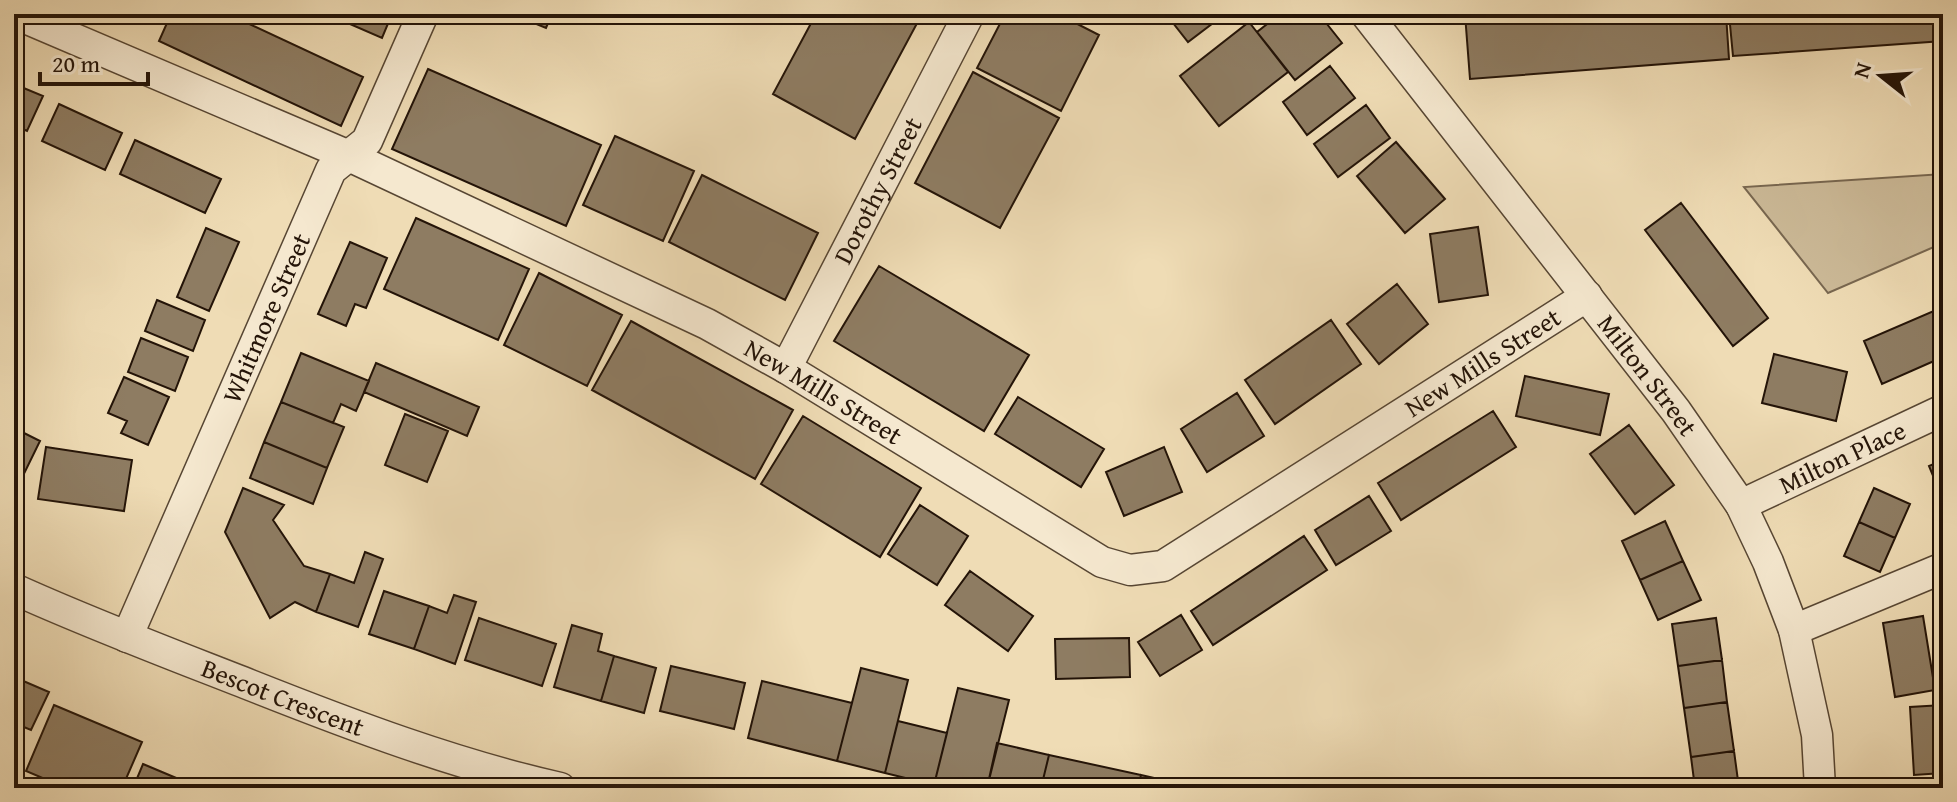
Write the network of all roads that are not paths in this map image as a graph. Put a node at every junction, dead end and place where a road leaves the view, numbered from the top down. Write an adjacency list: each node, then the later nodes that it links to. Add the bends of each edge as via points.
1 (16, 14): 5 (street, New Mills Street)
2 (423, 14): 5 (street, Whitmore Street, via 367,141)
3 (969, 14): 7 (street, Dorothy Street)
4 (1366, 14): 6 (street, Milton Street)
5 (349, 156): 7 (street, New Mills Street, via 707,324); 13 (street, Whitmore Street, via 331,170)
6 (1587, 296): 7 (street, New Mills Street, via 1163,566 1130,570 1102,562); 9 (street, Milton Street)
7 (786, 368)
8 (1943, 410): 9 (street, Milton Place)
9 (1741, 505): 12 (street, Milton Street)
10 (1943, 568): 12 (street)
11 (14, 589): 13 (street, Bescot Crescent)
12 (1794, 630): 15 (street, Milton Street, via 1817,735)
13 (127, 637): 14 (street, Bescot Crescent, via 330,717 504,775)
14 (560, 788)
15 (1820, 788)

